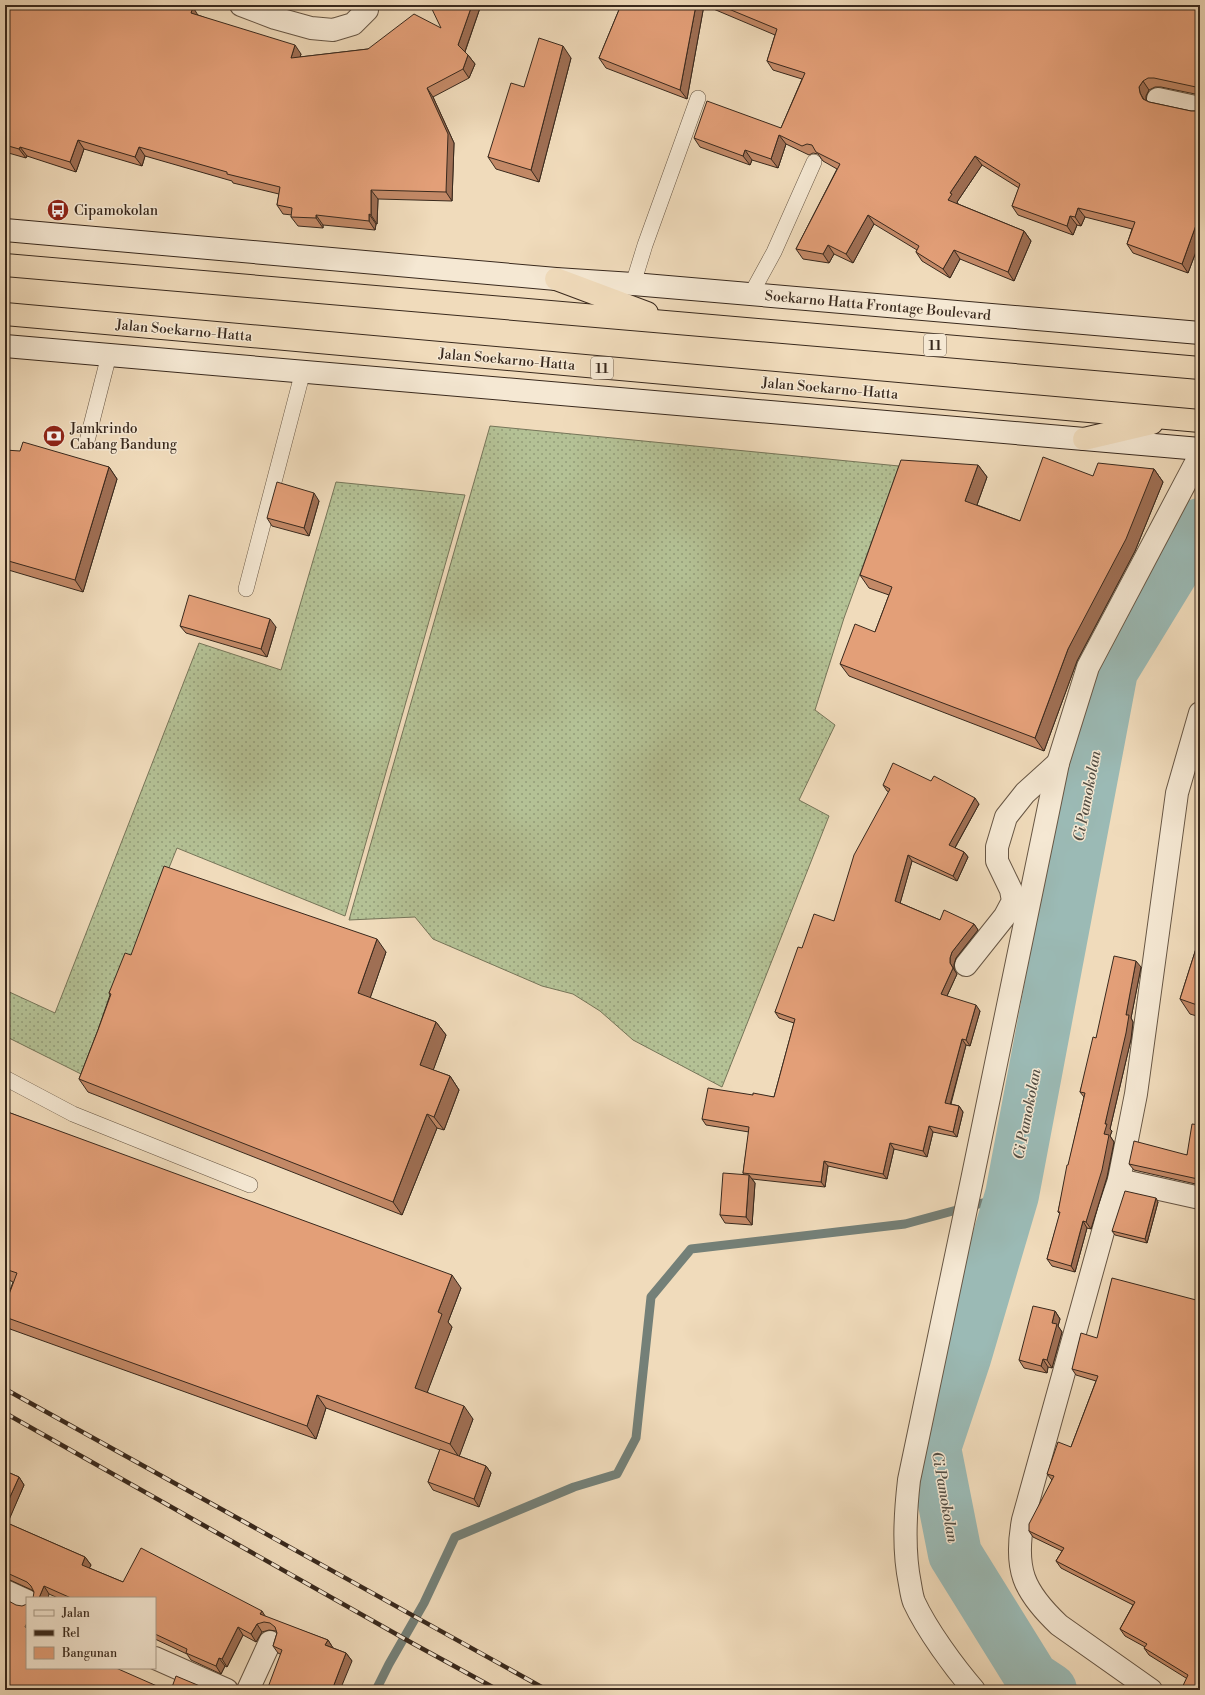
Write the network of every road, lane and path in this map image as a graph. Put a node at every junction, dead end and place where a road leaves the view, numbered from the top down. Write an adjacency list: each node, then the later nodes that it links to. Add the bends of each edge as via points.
1 (241, 5): 2 (street, via 289,22 332,30 353,24 367,10)
2 (368, 5)
3 (698, 98): 10 (lane)
4 (1158, 99): 5 (street)
5 (1200, 108)
6 (814, 162): 11 (lane, via 774,252)
7 (5, 230): 9 (street)
8 (5, 265): 13 (highway, 11)
9 (556, 279): 10 (street, Soekarno Hatta Frontage Boulevard); 13 (highway)
10 (633, 284): 11 (street, Soekarno Hatta Frontage Boulevard)
11 (751, 294): 14 (street, Soekarno Hatta Frontage Boulevard)
12 (5, 314): 19 (highway, Jalan Soekarno-Hatta / 11)
13 (671, 322): 17 (highway, 11)
14 (1200, 333)
15 (5, 346): 16 (street, Jalan Soekarno-Hatta)
16 (109, 355): 18 (street, Jalan Soekarno-Hatta); 22 (lane)
17 (1200, 368)
18 (304, 371): 21 (street, Jalan Soekarno-Hatta); 25 (lane)
19 (1171, 418): 20 (highway, Jalan Soekarno-Hatta / 11); 21 (highway)
20 (1200, 421)
21 (1084, 439): 23 (street, Jalan Soekarno-Hatta)
22 (87, 441)
23 (1200, 449)
24 (1200, 455): 27 (street, via 1088,667)
25 (246, 589)
26 (1200, 713): 30 (street, via 1177,793 1136,1094)
27 (1058, 763): 28 (street, via 1025,793 1006,817 997,847 998,861 1013,901 1005,916); 39 (street, via 909,1480 905,1518 908,1576 913,1601 960,1674)
28 (966, 965)
29 (5, 1078): 31 (lane, via 73,1114)
30 (1119, 1180): 32 (street); 40 (street, via 1023,1520 1019,1556 1021,1571 1030,1592 1047,1614)
31 (250, 1185)
32 (1200, 1198)
33 (5, 1591): 34 (street)
34 (26, 1601)
35 (270, 1642): 38 (street)
36 (156, 1658): 37 (street)
37 (226, 1690)
38 (248, 1690)
39 (974, 1690)
40 (1151, 1690)

